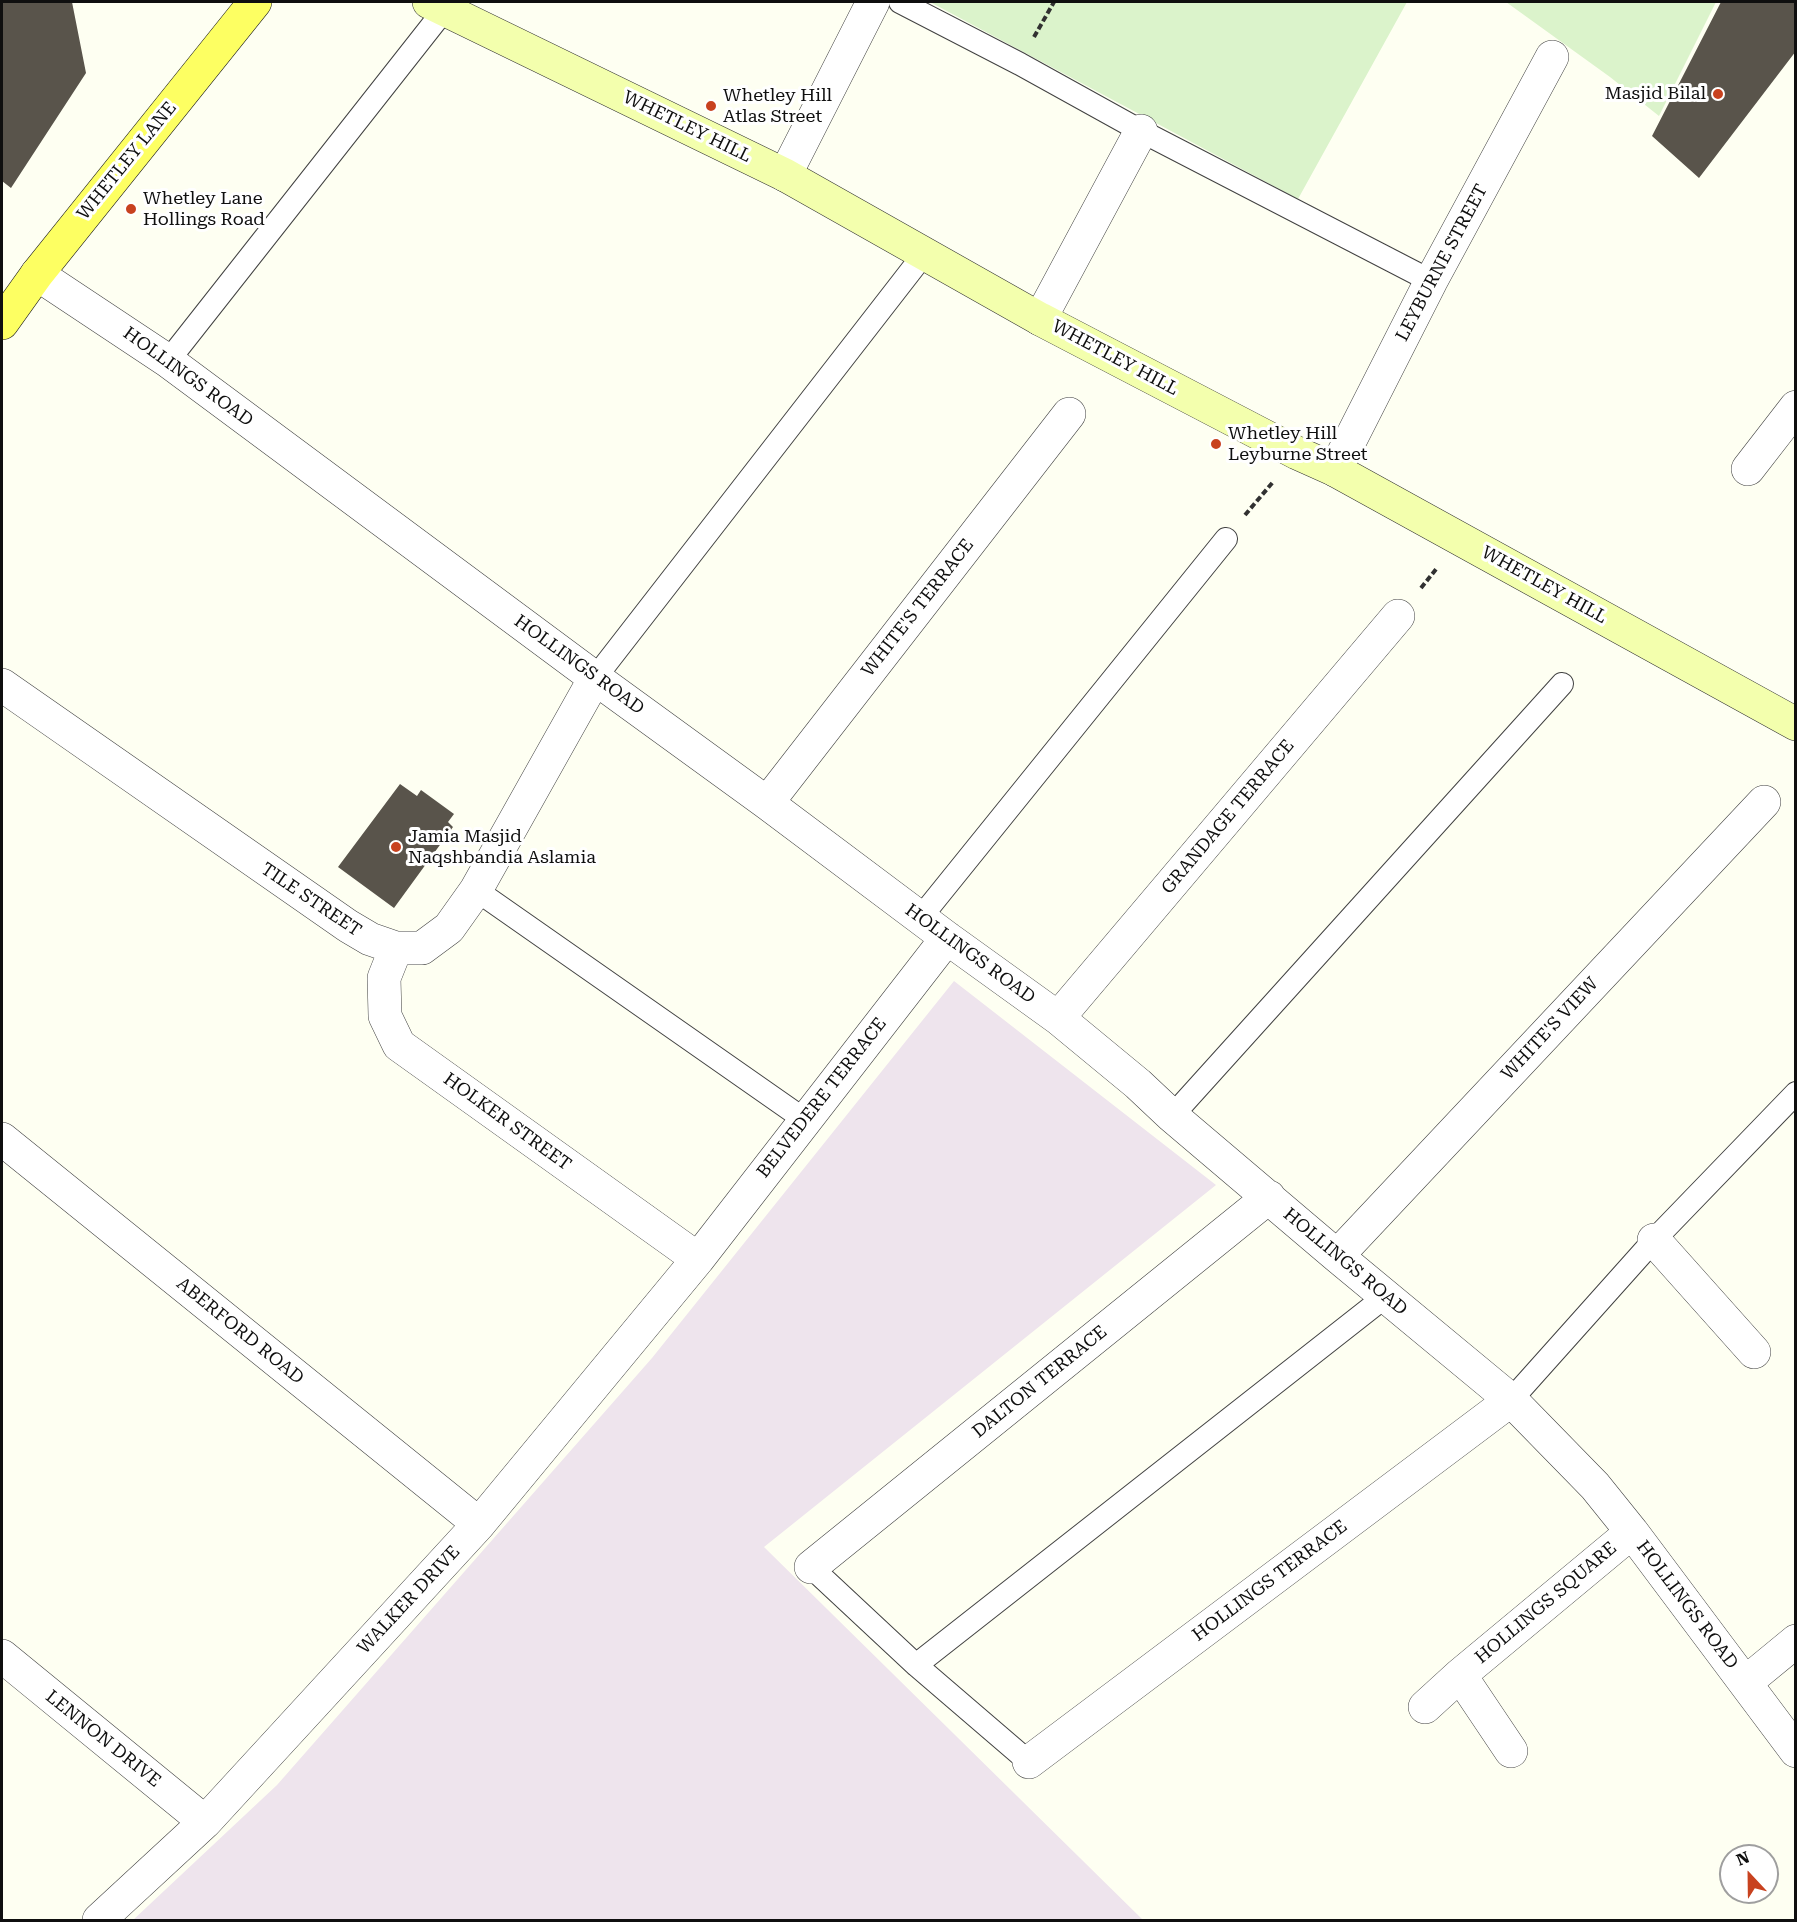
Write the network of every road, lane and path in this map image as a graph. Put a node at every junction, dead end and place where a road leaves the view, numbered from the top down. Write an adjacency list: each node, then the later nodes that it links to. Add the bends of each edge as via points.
1 (255, 2): 9 (main road, WHETLEY LANE)
2 (873, 2): 7 (street)
3 (900, 2): 6 (lane)
4 (437, 5): 7 (main road, WHETLEY HILL); 13 (lane)
5 (1552, 57): 10 (street, LEYBURNE STREET)
6 (1141, 131): 10 (lane); 11 (street)
7 (785, 175): 8 (main road, WHETLEY HILL)
8 (924, 254): 11 (main road, WHETLEY HILL); 22 (lane)
9 (37, 274): 12 (main road, WHETLEY LANE); 13 (street, HOLLINGS ROAD)
10 (1431, 281): 18 (street, LEYBURNE STREET)
11 (1040, 319): 16 (main road, WHETLEY HILL)
12 (2, 323)
13 (168, 361): 22 (street, HOLLINGS ROAD)
14 (1796, 407): 17 (street)
15 (1069, 414): 27 (street, WHITE'S TERRACE)
16 (1297, 453): 18 (main road, WHETLEY HILL); 20 (path)
17 (1748, 468)
18 (1335, 470): 19 (main road, WHETLEY HILL)
19 (1461, 538): 21 (path); 25 (main road, WHETLEY HILL)
20 (1226, 539): 29 (lane)
21 (1398, 616): 32 (street, GRANDAGE TERRACE)
22 (595, 678): 27 (street, HOLLINGS ROAD); 28 (street, TILE STREET)
23 (1562, 684): 34 (lane)
24 (2, 685): 31 (street, TILE STREET, via 348,926)
25 (1796, 724)
26 (1764, 802): 39 (street, WHITE'S VIEW)
27 (767, 803): 29 (street, HOLLINGS ROAD)
28 (476, 890): 31 (street, TILE STREET, via 449,927 422,948); 35 (lane)
29 (921, 917): 30 (street, HOLLINGS ROAD)
30 (947, 938): 32 (street, HOLLINGS ROAD); 35 (street, BELVEDERE TERRACE)
31 (396, 948): 40 (street, HOLKER STREET, via 384,978 385,1016 399,1045)
32 (1058, 1018): 34 (street, HOLLINGS ROAD)
33 (1796, 1093): 38 (lane)
34 (1172, 1116): 37 (street, HOLLINGS ROAD)
35 (805, 1120): 40 (street, BELVEDERE TERRACE)
36 (2, 1139): 44 (street, ABERFORD ROAD)
37 (1269, 1197): 39 (street, HOLLINGS ROAD); 46 (street, DALTON TERRACE)
38 (1654, 1240): 42 (street); 43 (lane)
39 (1337, 1256): 41 (street, HOLLINGS ROAD)
40 (698, 1259): 44 (street, WALKER DRIVE)
41 (1386, 1296): 43 (street, HOLLINGS ROAD); 49 (lane)
42 (1754, 1352)
43 (1510, 1400): 45 (street, HOLLINGS ROAD, via 1595,1486); 55 (street, HOLLINGS TERRACE)
44 (479, 1524): 56 (street, WALKER DRIVE)
45 (1632, 1532): 50 (street, HOLLINGS SQUARE); 51 (street, HOLLINGS ROAD)
46 (811, 1567): 49 (lane)
47 (1796, 1641): 51 (street)
48 (2, 1656): 56 (street, LENNON DRIVE)
49 (916, 1665): 55 (lane)
50 (1460, 1675): 52 (street, HOLLINGS SQUARE); 53 (street, HOLLINGS SQUARE)
51 (1745, 1683): 54 (street, HOLLINGS ROAD)
52 (1425, 1707)
53 (1511, 1751)
54 (1796, 1751)
55 (1029, 1762)
56 (205, 1821): 57 (street, WALKER DRIVE)
57 (99, 1920)

